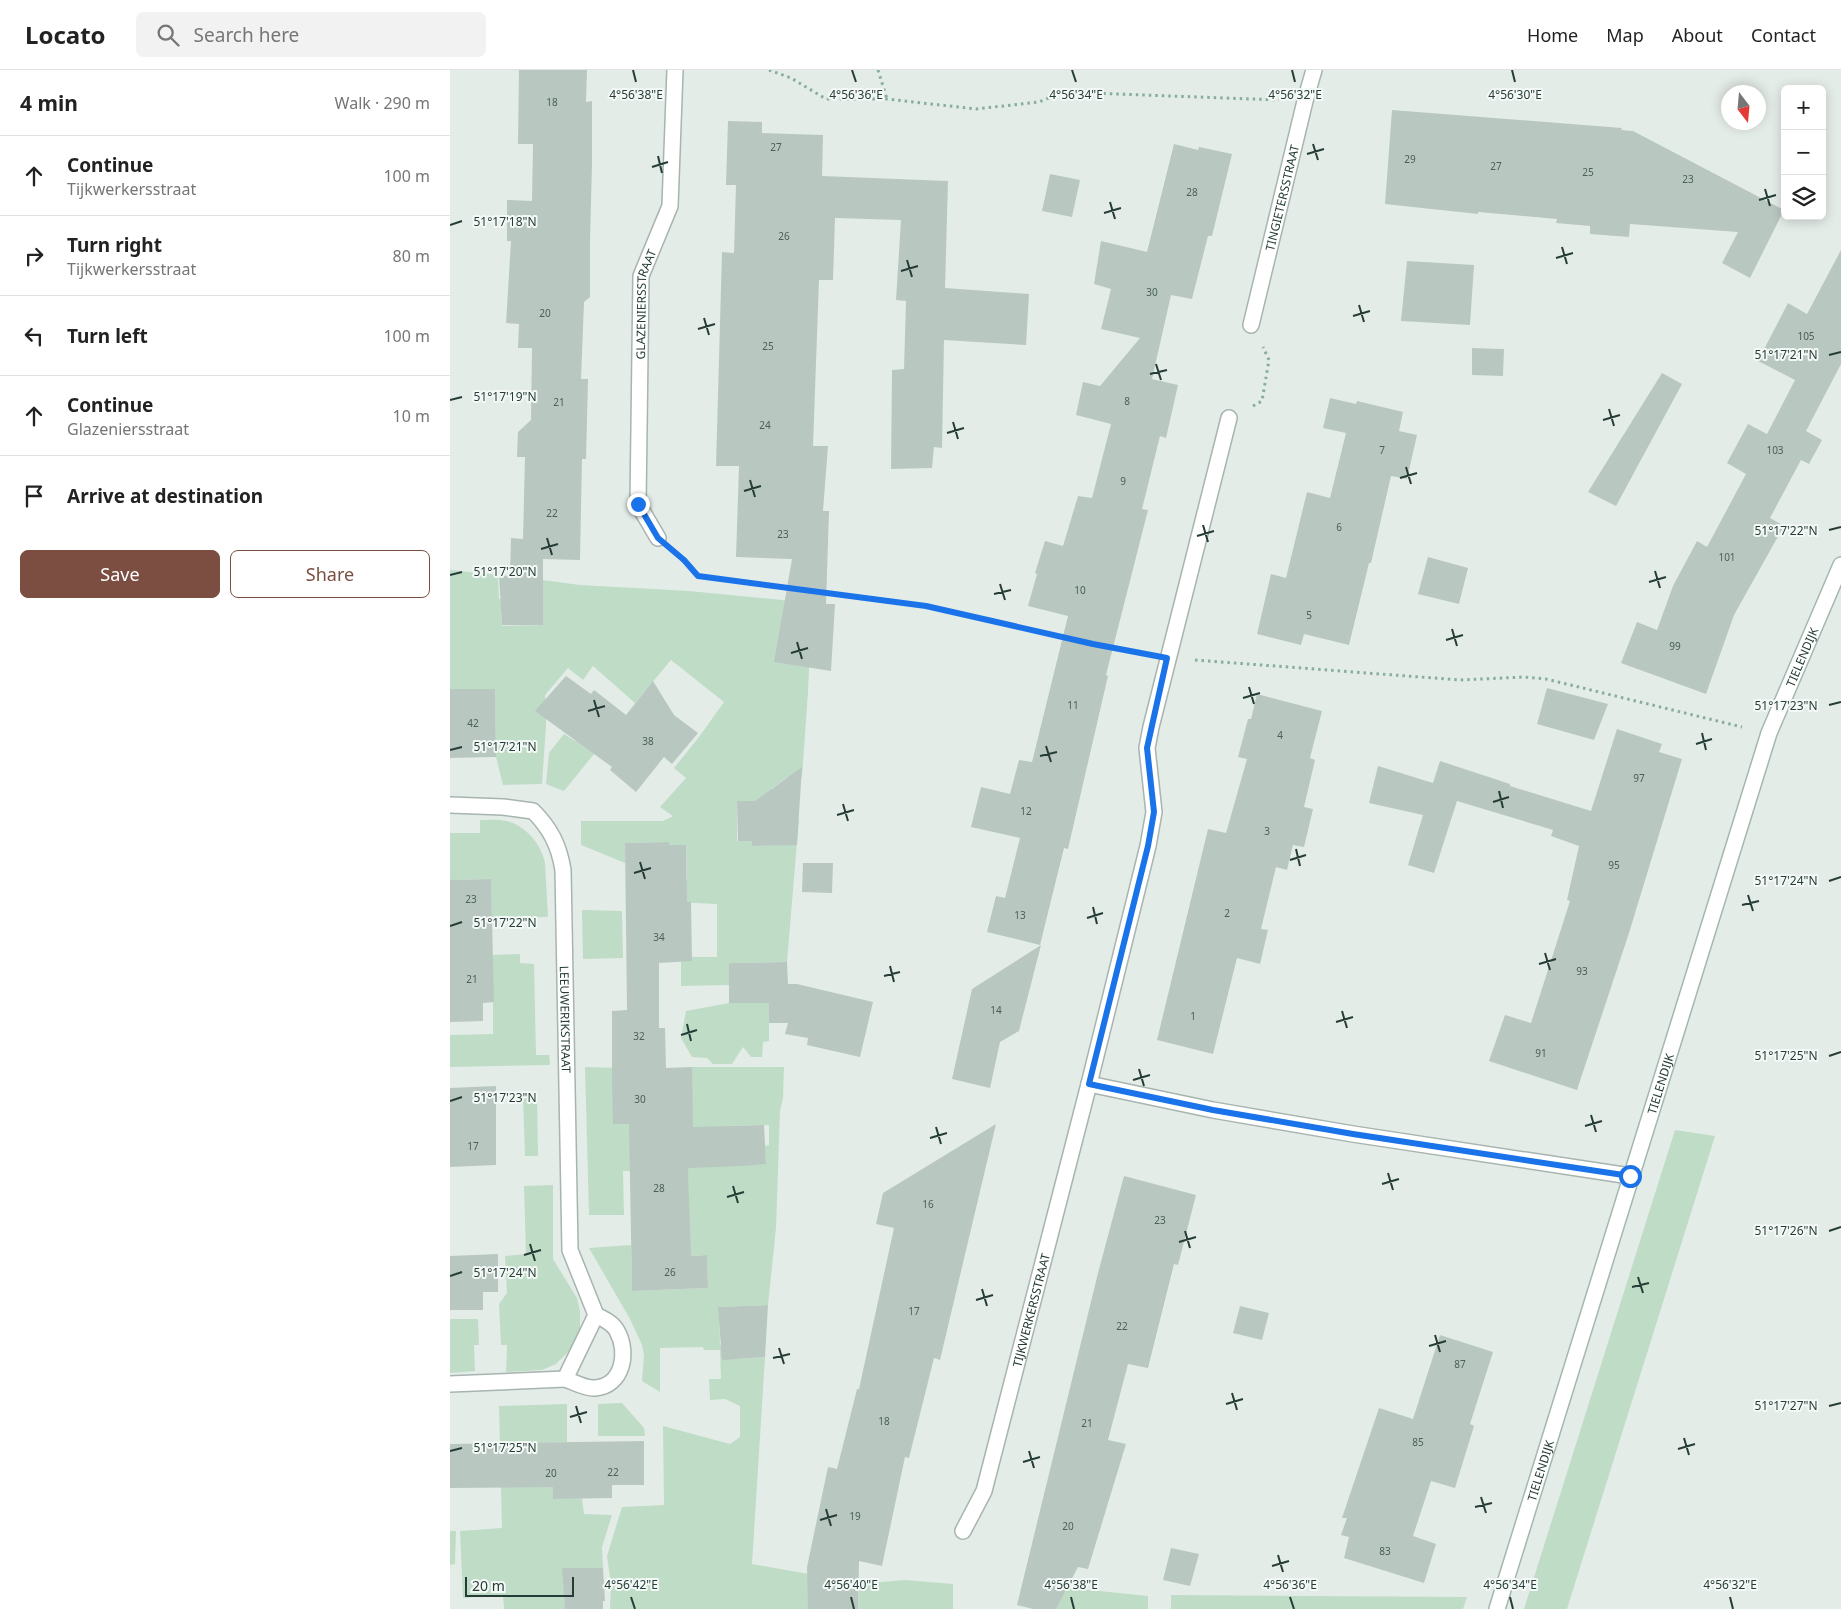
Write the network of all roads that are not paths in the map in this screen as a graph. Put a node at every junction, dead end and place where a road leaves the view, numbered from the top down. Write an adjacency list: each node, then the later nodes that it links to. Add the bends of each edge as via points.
1 (675, 70): 5 (street, GLAZENIERSSTRAAT, via 670,206 641,276 638,504)
2 (1314, 70): 3 (street, TINGIETERSSTRAAT)
3 (1252, 325)
4 (1229, 418): 8 (street, TIJKWERKERSSTRAAT, via 1147,748 1154,812)
5 (658, 538)
6 (1841, 564): 9 (street, TIELENDIJK, via 1769,733)
7 (450, 805): 10 (street, LEEUWERIKSTRAAT, via 533,811 550,830 560,855 570,1250)
8 (1089, 1084): 9 (street, via 1353,1134); 13 (street, TIJKWERKERSSTRAAT, via 984,1490)
9 (1630, 1176): 14 (street, TIELENDIJK)
10 (596, 1315): 11 (street); 11 (street, via 617,1330 624,1352 620,1369 614,1381 605,1387 592,1388)
11 (565, 1379): 12 (street)
12 (450, 1384)
13 (963, 1531)
14 (1497, 1609)

